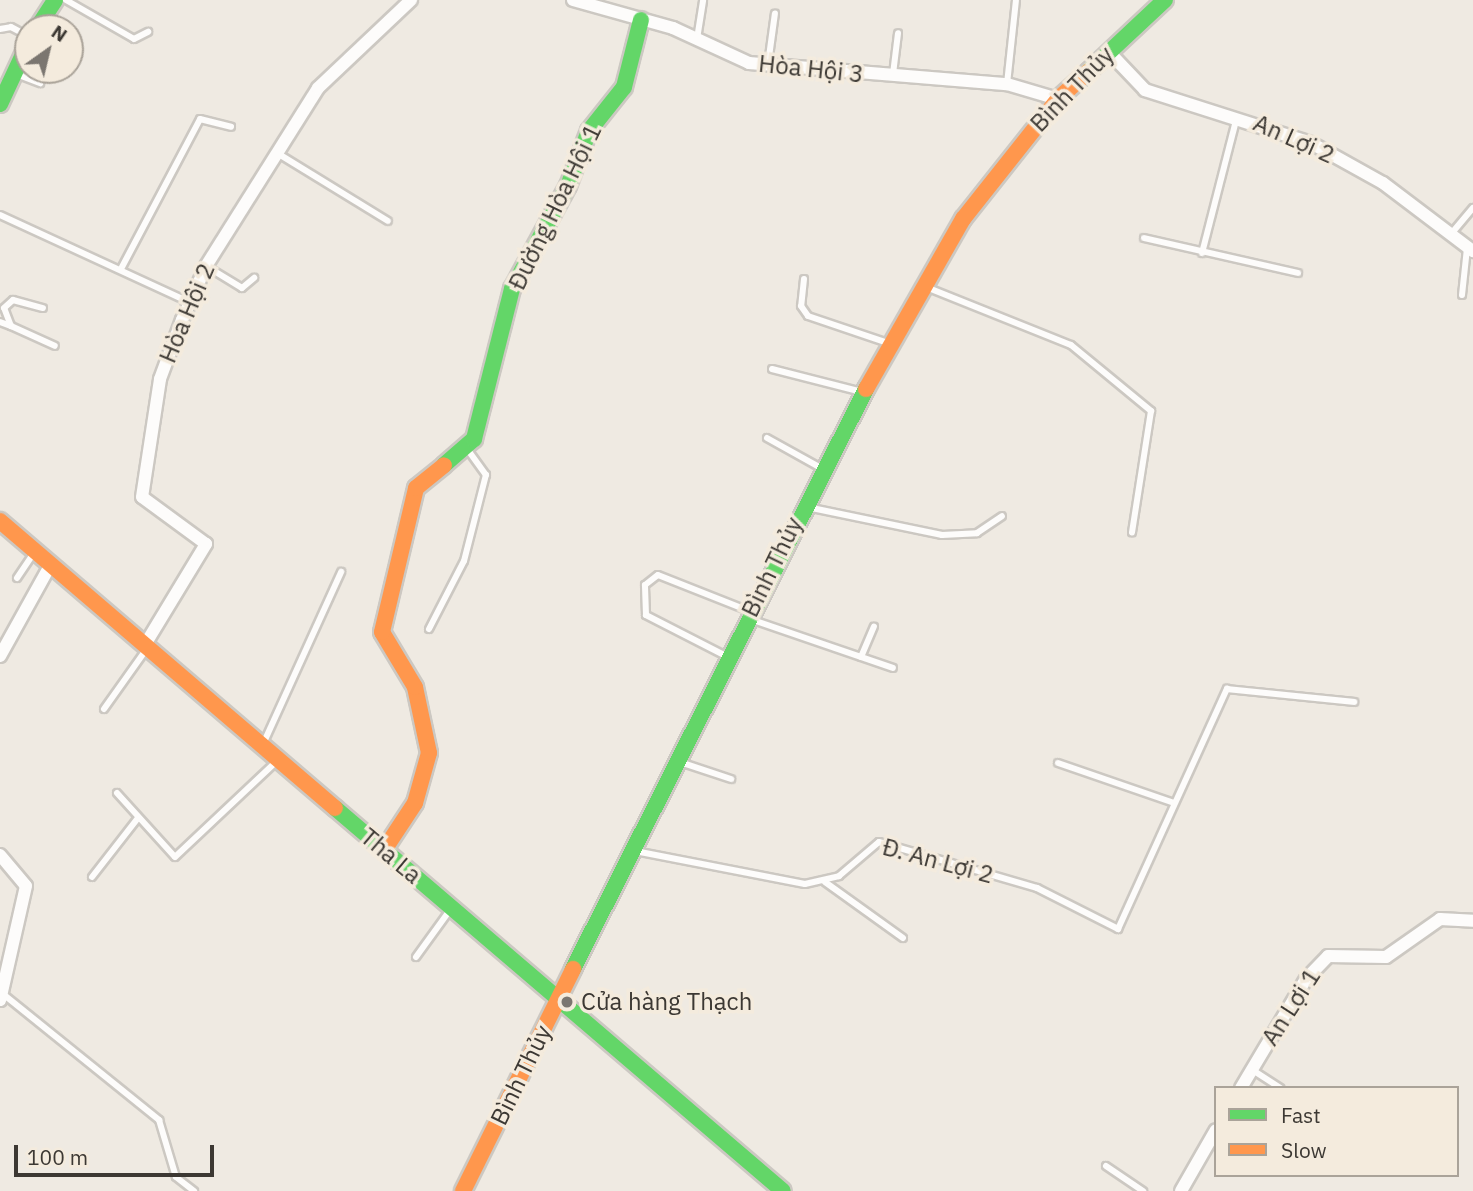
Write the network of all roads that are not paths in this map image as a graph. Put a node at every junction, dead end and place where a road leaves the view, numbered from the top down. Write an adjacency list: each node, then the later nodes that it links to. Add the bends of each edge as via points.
1 (66, 0): 9 (lane, via 134,39)
2 (411, 0): 21 (street, Hòa Hội 2, via 336,68)
3 (573, 0): 8 (street, Hòa Hội 3)
4 (703, 0): 11 (lane)
5 (1016, 0): 16 (lane)
6 (1165, 0): 12 (street, Bình Thủy)
7 (775, 13): 13 (lane)
8 (641, 20): 11 (street, Hòa Hội 3); 45 (street, Đường Hòa Hội 1, via 624,87 589,131 568,186 512,289 474,439)
9 (148, 32)
10 (898, 33): 15 (lane)
11 (697, 39): 13 (street, Hòa Hội 3)
12 (1108, 51): 17 (street, Bình Thủy); 19 (street, An Lợi 2, via 1145,90)
13 (768, 66): 15 (street, Hòa Hội 3)
14 (14, 74): 18 (street)
15 (893, 76): 16 (street, Hòa Hội 3)
16 (1007, 84): 17 (street, Hòa Hội 3)
17 (1058, 99): 34 (street, Bình Thủy, via 993,176)
18 (0, 104)
19 (1238, 115): 25 (street, An Lợi 2, via 1311,143 1383,183); 28 (lane)
20 (231, 127): 30 (lane, via 200,119)
21 (277, 153): 24 (lane); 29 (street, Hòa Hội 2)
22 (1473, 208): 25 (lane)
23 (0, 215): 30 (lane)
24 (388, 221)
25 (1451, 234): 27 (street, An Lợi 2)
26 (1144, 237): 28 (lane)
27 (1470, 248): 35 (lane)
28 (1202, 253): 31 (lane)
29 (206, 266): 32 (lane, via 242,288); 36 (street, Hòa Hội 2)
30 (122, 267): 36 (lane)
31 (1298, 273)
32 (254, 278)
33 (804, 279): 40 (lane, via 801,306 808,316)
34 (924, 286): 40 (street, Bình Thủy); 50 (lane, via 1071,345 1151,411)
35 (1462, 295)
36 (189, 302): 58 (street, Hòa Hội 2, via 160,379 141,484 147,506 206,544)
37 (43, 308): 39 (lane, via 7,303)
38 (0, 322): 39 (lane)
39 (11, 326): 41 (lane)
40 (890, 344): 43 (street, Bình Thủy)
41 (55, 345)
42 (772, 369): 43 (lane)
43 (863, 392): 46 (street, Bình Thủy)
44 (767, 438): 46 (lane)
45 (466, 447): 57 (lane, via 485,475 464,561); 73 (street, Đường Hòa Hội 1, via 416,488 382,611 382,632 418,696 429,753 415,803)
46 (821, 468): 47 (street, Bình Thủy)
47 (802, 506): 48 (lane, via 942,535 977,533); 55 (street, Bình Thủy)
48 (1002, 516)
49 (0, 520): 51 (street, Tha La)
50 (1132, 533)
51 (35, 551): 52 (street, Tha La); 54 (lane)
52 (51, 564): 58 (street, Tha La); 59 (street)
53 (341, 572): 65 (lane)
54 (17, 578)
55 (749, 615): 60 (street, Bình Thủy); 60 (lane, via 658,575 645,584 646,615); 61 (lane)
56 (874, 627): 61 (lane)
57 (429, 629)
58 (148, 644): 64 (lane); 65 (street, Tha La)
59 (0, 656)
60 (728, 657): 67 (street, Bình Thủy)
61 (862, 657): 62 (lane)
62 (893, 668)
63 (1354, 702): 71 (lane, via 1227,689)
64 (104, 709)
65 (261, 747): 66 (street, Tha La)
66 (278, 761): 72 (lane, via 182,855 164,852); 73 (street, Tha La)
67 (675, 761): 69 (lane); 74 (street, Bình Thủy)
68 (1058, 763): 71 (lane)
69 (731, 779)
70 (117, 793): 72 (lane)
71 (1174, 803): 77 (lane, Đ. An Lợi 2, via 1125,923 1108,928 1045,891 879,842)
72 (138, 818): 76 (lane)
73 (384, 850): 78 (street, Tha La)
74 (630, 850): 77 (lane, via 785,883); 83 (street, Bình Thủy)
75 (0, 855): 82 (street, via 26,887)
76 (92, 877)
77 (825, 883): 80 (lane)
78 (451, 907): 81 (lane); 83 (street, Tha La)
79 (1473, 921): 84 (street, An Lợi 1, via 1440,919 1386,957 1328,956 1306,979)
80 (903, 938)
81 (416, 957)
82 (1, 996): 89 (lane, via 159,1120 176,1177)
83 (559, 999): 90 (street, Bình Thủy); 91 (street, Tha La)
84 (1251, 1069): 85 (street, An Lợi 1); 86 (lane)
85 (1242, 1086)
86 (1277, 1086)
87 (1214, 1133): 93 (street)
88 (1106, 1166): 92 (lane)
89 (194, 1191)
90 (463, 1191)
91 (783, 1191)
92 (1143, 1191)
93 (1181, 1191)

